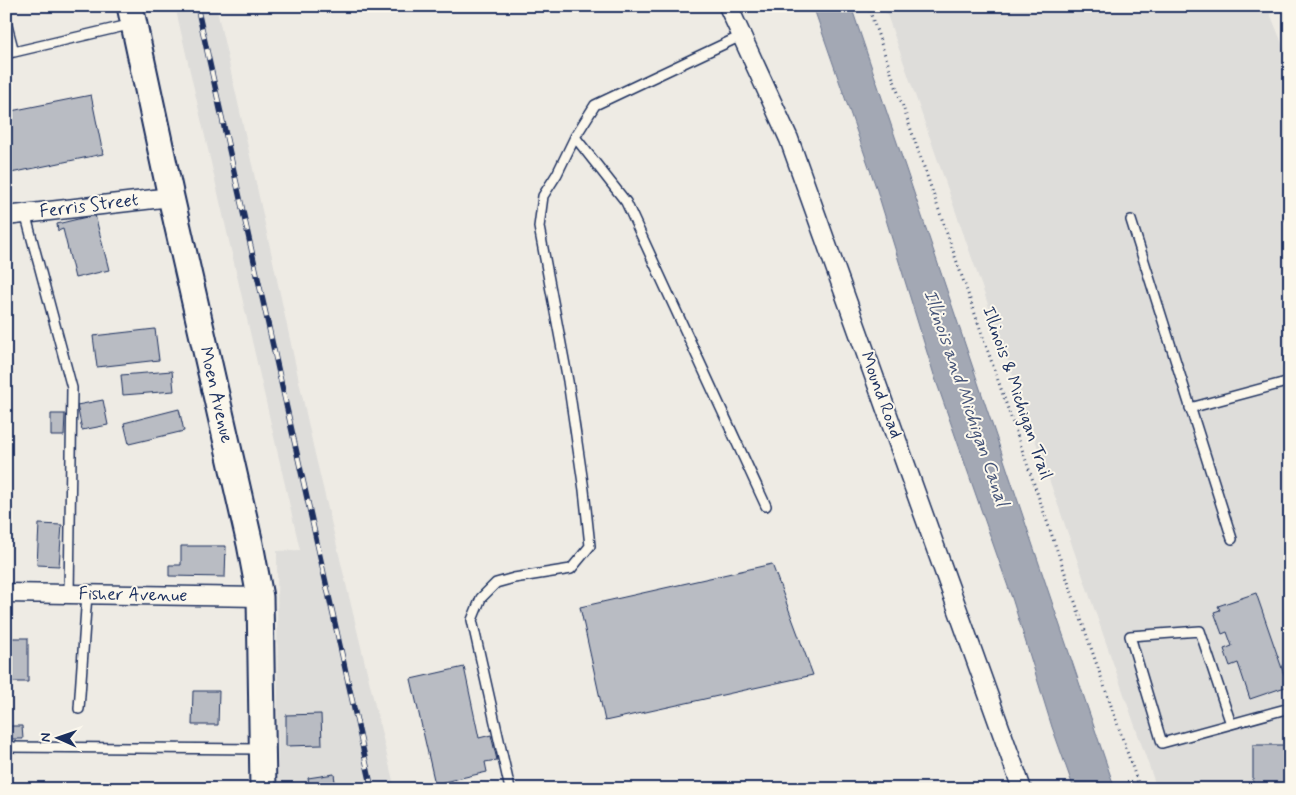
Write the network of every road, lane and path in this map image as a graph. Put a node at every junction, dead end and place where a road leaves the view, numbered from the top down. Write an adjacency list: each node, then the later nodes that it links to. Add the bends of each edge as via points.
1 (728, 6): 5 (street, Mound Road)
2 (868, 6): 28 (path, Illinois & Michigan Trail)
3 (132, 15): 6 (lane); 8 (street, Moen Avenue)
4 (6, 22): 6 (lane)
5 (742, 36): 7 (lane, via 595,105); 27 (street, Mound Road, via 789,139)
6 (10, 53)
7 (575, 137): 14 (lane, via 626,202); 26 (lane, via 543,196 540,227 568,381 590,546 571,568 496,583 481,598 472,620)
8 (171, 196): 9 (street, Ferris Street); 19 (street, Moen Avenue)
9 (25, 214): 10 (street, Ferris Street); 17 (lane, via 72,388)
10 (6, 216)
11 (1131, 220): 13 (lane)
12 (1290, 381): 13 (lane)
13 (1190, 408): 15 (lane)
14 (766, 506)
15 (1232, 539)
16 (6, 593): 17 (street, Fisher Avenue)
17 (69, 594): 18 (street, Fisher Avenue)
18 (87, 594): 19 (street, Fisher Avenue); 20 (lane)
19 (260, 597): 24 (street, Moen Avenue)
20 (79, 709)
21 (1290, 709): 22 (lane)
22 (1230, 724): 22 (lane, via 1162,743 1130,636 1200,631)
23 (6, 747): 24 (lane)
24 (262, 749): 25 (street, Moen Avenue)
25 (263, 789)
26 (510, 789)
27 (1022, 789)
28 (1140, 789)

